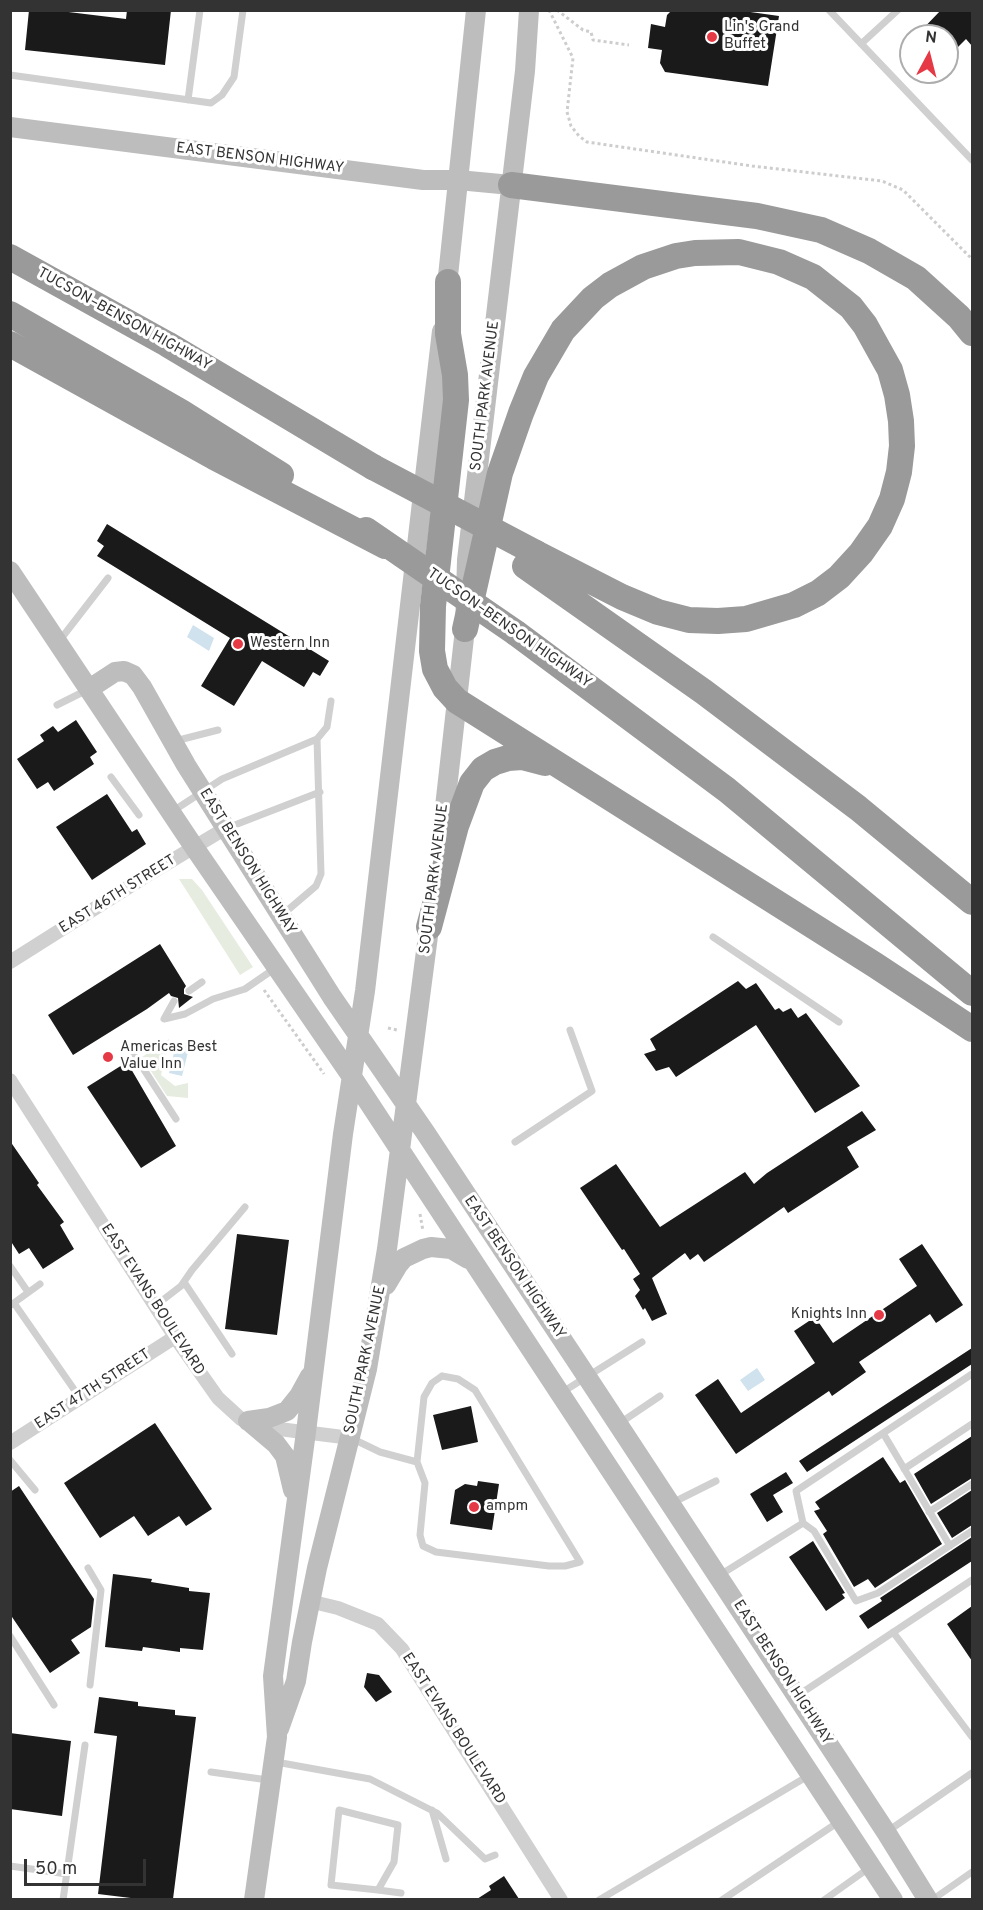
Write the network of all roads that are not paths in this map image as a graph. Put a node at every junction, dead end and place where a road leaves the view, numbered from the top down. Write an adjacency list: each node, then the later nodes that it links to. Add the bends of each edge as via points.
1 (200, 10): 9 (lane)
2 (243, 10): 9 (lane, via 234,77 211,103)
3 (476, 10): 12 (main road, SOUTH PARK AVENUE)
4 (528, 10): 13 (main road, SOUTH PARK AVENUE)
5 (829, 10): 7 (lane)
6 (898, 10): 7 (lane)
7 (861, 44): 11 (lane)
8 (10, 75): 9 (lane)
9 (188, 100)
10 (10, 127): 12 (main road, EAST BENSON HIGHWAY, via 423,180)
11 (972, 160)
12 (458, 180): 13 (main road, EAST BENSON HIGHWAY); 15 (main road, SOUTH PARK AVENUE)
13 (511, 185): 17 (highway, via 757,216 821,230 916,278); 23 (main road, SOUTH PARK AVENUE, via 467,560)
14 (10, 257): 20 (highway, TUCSON–BENSON HIGHWAY, bridge, via 167,344)
15 (448, 282): 27 (highway, via 448,334 456,400 433,606 432,651 435,669); 53 (main road, SOUTH PARK AVENUE)
16 (10, 314): 19 (highway, TUCSON–BENSON HIGHWAY, via 181,412)
17 (972, 333)
18 (10, 344): 19 (highway, via 214,457)
19 (365, 533): 48 (highway, TUCSON–BENSON HIGHWAY, bridge, via 516,633 727,790)
20 (530, 559): 23 (highway, via 658,612 689,620 746,619 794,605 818,593 839,577 880,526 899,472 902,446 897,395 890,370 866,325 851,307 813,277 778,261 739,252 667,258 626,275 601,292 554,345 520,413 500,473); 40 (highway, TUCSON–BENSON HIGHWAY, via 858,808)
21 (10, 571): 24 (main road, EAST BENSON HIGHWAY)
22 (108, 578): 24 (lane)
23 (465, 628): 27 (main road, SOUTH PARK AVENUE)
24 (58, 642): 25 (main road, EAST BENSON HIGHWAY)
25 (89, 689): 28 (lane); 31 (main road, EAST BENSON HIGHWAY, via 115,672 133,675); 36 (main road, EAST BENSON HIGHWAY)
26 (331, 701): 30 (lane, via 327,727)
27 (457, 701): 32 (highway); 42 (main road, SOUTH PARK AVENUE)
28 (57, 705)
29 (218, 730): 31 (lane)
30 (317, 739): 34 (lane, via 222,778); 35 (lane)
31 (173, 741): 34 (main road, EAST BENSON HIGHWAY)
32 (572, 775): 42 (highway, via 542,761 522,757 495,762 483,769 464,801); 51 (highway)
33 (111, 777): 37 (lane)
34 (202, 791): 36 (lane); 38 (main road, EAST BENSON HIGHWAY)
35 (320, 792): 38 (lane); 41 (lane, via 321,874 316,886)
36 (171, 813): 39 (main road, EAST BENSON HIGHWAY)
37 (139, 814)
38 (226, 828): 39 (street, EAST 46TH STREET); 41 (main road, EAST BENSON HIGHWAY)
39 (194, 847): 44 (street, EAST 46TH STREET); 45 (main road, EAST BENSON HIGHWAY)
40 (972, 902)
41 (281, 916): 53 (main road, EAST BENSON HIGHWAY)
42 (429, 927): 57 (main road, SOUTH PARK AVENUE)
43 (713, 937): 50 (lane)
44 (10, 962)
45 (276, 967): 49 (lane, via 245,989 164,1019); 55 (main road, EAST BENSON HIGHWAY)
46 (202, 982): 47 (lane)
47 (189, 991)
48 (972, 993)
49 (174, 1001)
50 (839, 1022)
51 (972, 1029)
52 (570, 1030): 59 (lane, via 592,1091)
53 (358, 1035): 55 (main road, SOUTH PARK AVENUE); 57 (main road, EAST BENSON HIGHWAY)
54 (128, 1045): 58 (lane)
55 (352, 1077): 60 (main road, EAST BENSON HIGHWAY); 73 (main road, SOUTH PARK AVENUE)
56 (10, 1080): 69 (street, EAST EVANS BOULEVARD)
57 (406, 1105): 60 (main road, SOUTH PARK AVENUE); 75 (main road, EAST BENSON HIGHWAY)
58 (176, 1119)
59 (515, 1142)
60 (400, 1152): 63 (main road, EAST BENSON HIGHWAY); 68 (main road, SOUTH PARK AVENUE)
61 (244, 1207): 64 (lane)
62 (10, 1266): 66 (lane)
63 (479, 1272): 68 (main road, via 451,1249 423,1249 398,1265); 76 (main road, EAST BENSON HIGHWAY)
64 (184, 1282): 69 (lane); 72 (lane)
65 (40, 1284): 66 (lane)
66 (28, 1292): 67 (lane)
67 (12, 1304): 78 (lane)
68 (378, 1304): 84 (main road, SOUTH PARK AVENUE)
69 (155, 1306): 70 (street, EAST EVANS BOULEVARD)
70 (175, 1337): 78 (street, EAST 47TH STREET); 79 (street, EAST EVANS BOULEVARD, via 218,1398 241,1419)
71 (642, 1342): 75 (lane)
72 (232, 1354)
73 (314, 1368): 79 (main road, via 287,1411); 82 (main road, SOUTH PARK AVENUE)
74 (972, 1374): 83 (lane)
75 (587, 1377): 76 (lane); 80 (main road, EAST BENSON HIGHWAY)
76 (559, 1395): 105 (main road, EAST BENSON HIGHWAY)
77 (660, 1396): 80 (lane)
78 (80, 1398): 85 (street, EAST 47TH STREET)
79 (249, 1421): 82 (street, EAST EVANS BOULEVARD); 93 (main road, via 285,1456)
80 (618, 1424): 92 (main road, EAST BENSON HIGHWAY)
81 (972, 1424): 88 (lane)
82 (306, 1432): 84 (street, EAST EVANS BOULEVARD); 93 (main road, SOUTH PARK AVENUE)
83 (883, 1434): 88 (lane); 95 (lane, via 796,1491)
84 (351, 1438): 87 (lane, via 380,1452); 101 (main road, SOUTH PARK AVENUE)
85 (10, 1443)
86 (10, 1460): 91 (lane)
87 (417, 1462): 87 (lane, via 424,1397 432,1383 442,1376 458,1379 475,1390 580,1562 549,1566 436,1552 423,1546 420,1535 425,1483)
88 (904, 1469): 94 (lane)
89 (716, 1481): 92 (lane)
90 (972, 1484): 94 (lane)
91 (35, 1490)
92 (670, 1504): 99 (main road, EAST BENSON HIGHWAY)
93 (296, 1509): 109 (main road, SOUTH PARK AVENUE, via 273,1676)
94 (929, 1512): 97 (lane)
95 (803, 1522): 97 (lane, via 814,1531 856,1601 878,1593); 99 (lane)
96 (972, 1531): 97 (lane)
97 (950, 1546)
98 (88, 1568): 106 (lane, via 101,1590)
99 (718, 1576): 104 (main road, EAST BENSON HIGHWAY)
100 (972, 1580): 102 (lane)
101 (309, 1601): 109 (main road, SOUTH PARK AVENUE, via 296,1681); 129 (street, EAST EVANS BOULEVARD, via 378,1624 402,1649)
102 (894, 1632): 107 (lane); 110 (lane)
103 (10, 1636): 108 (lane)
104 (762, 1644): 105 (main road); 107 (main road, EAST BENSON HIGHWAY)
105 (735, 1661): 115 (main road, EAST BENSON HIGHWAY)
106 (90, 1685)
107 (796, 1697): 118 (main road, EAST BENSON HIGHWAY)
108 (54, 1705)
109 (277, 1737): 112 (main road, SOUTH PARK AVENUE)
110 (972, 1737)
111 (85, 1745): 124 (lane)
112 (272, 1771): 113 (lane); 116 (lane, via 370,1779); 128 (main road, SOUTH PARK AVENUE)
113 (211, 1772)
114 (972, 1773): 118 (lane)
115 (810, 1774): 117 (main road, EAST BENSON HIGHWAY); 130 (lane)
116 (432, 1810): 119 (lane, via 485,1859); 120 (lane)
117 (841, 1821): 122 (main road, EAST BENSON HIGHWAY); 131 (lane)
118 (886, 1832): 134 (main road, EAST BENSON HIGHWAY)
119 (495, 1855)
120 (446, 1859)
121 (10, 1866): 124 (lane)
122 (871, 1866): 132 (lane); 133 (main road, EAST BENSON HIGHWAY)
123 (972, 1872): 134 (lane)
124 (67, 1874): 127 (lane)
125 (378, 1890): 125 (lane, via 331,1885 339,1810 398,1825 394,1863); 126 (lane)
126 (402, 1893)
127 (63, 1899)
128 (254, 1899)
129 (561, 1899)
130 (599, 1899)
131 (722, 1899)
132 (824, 1899)
133 (893, 1899)
134 (930, 1899)

